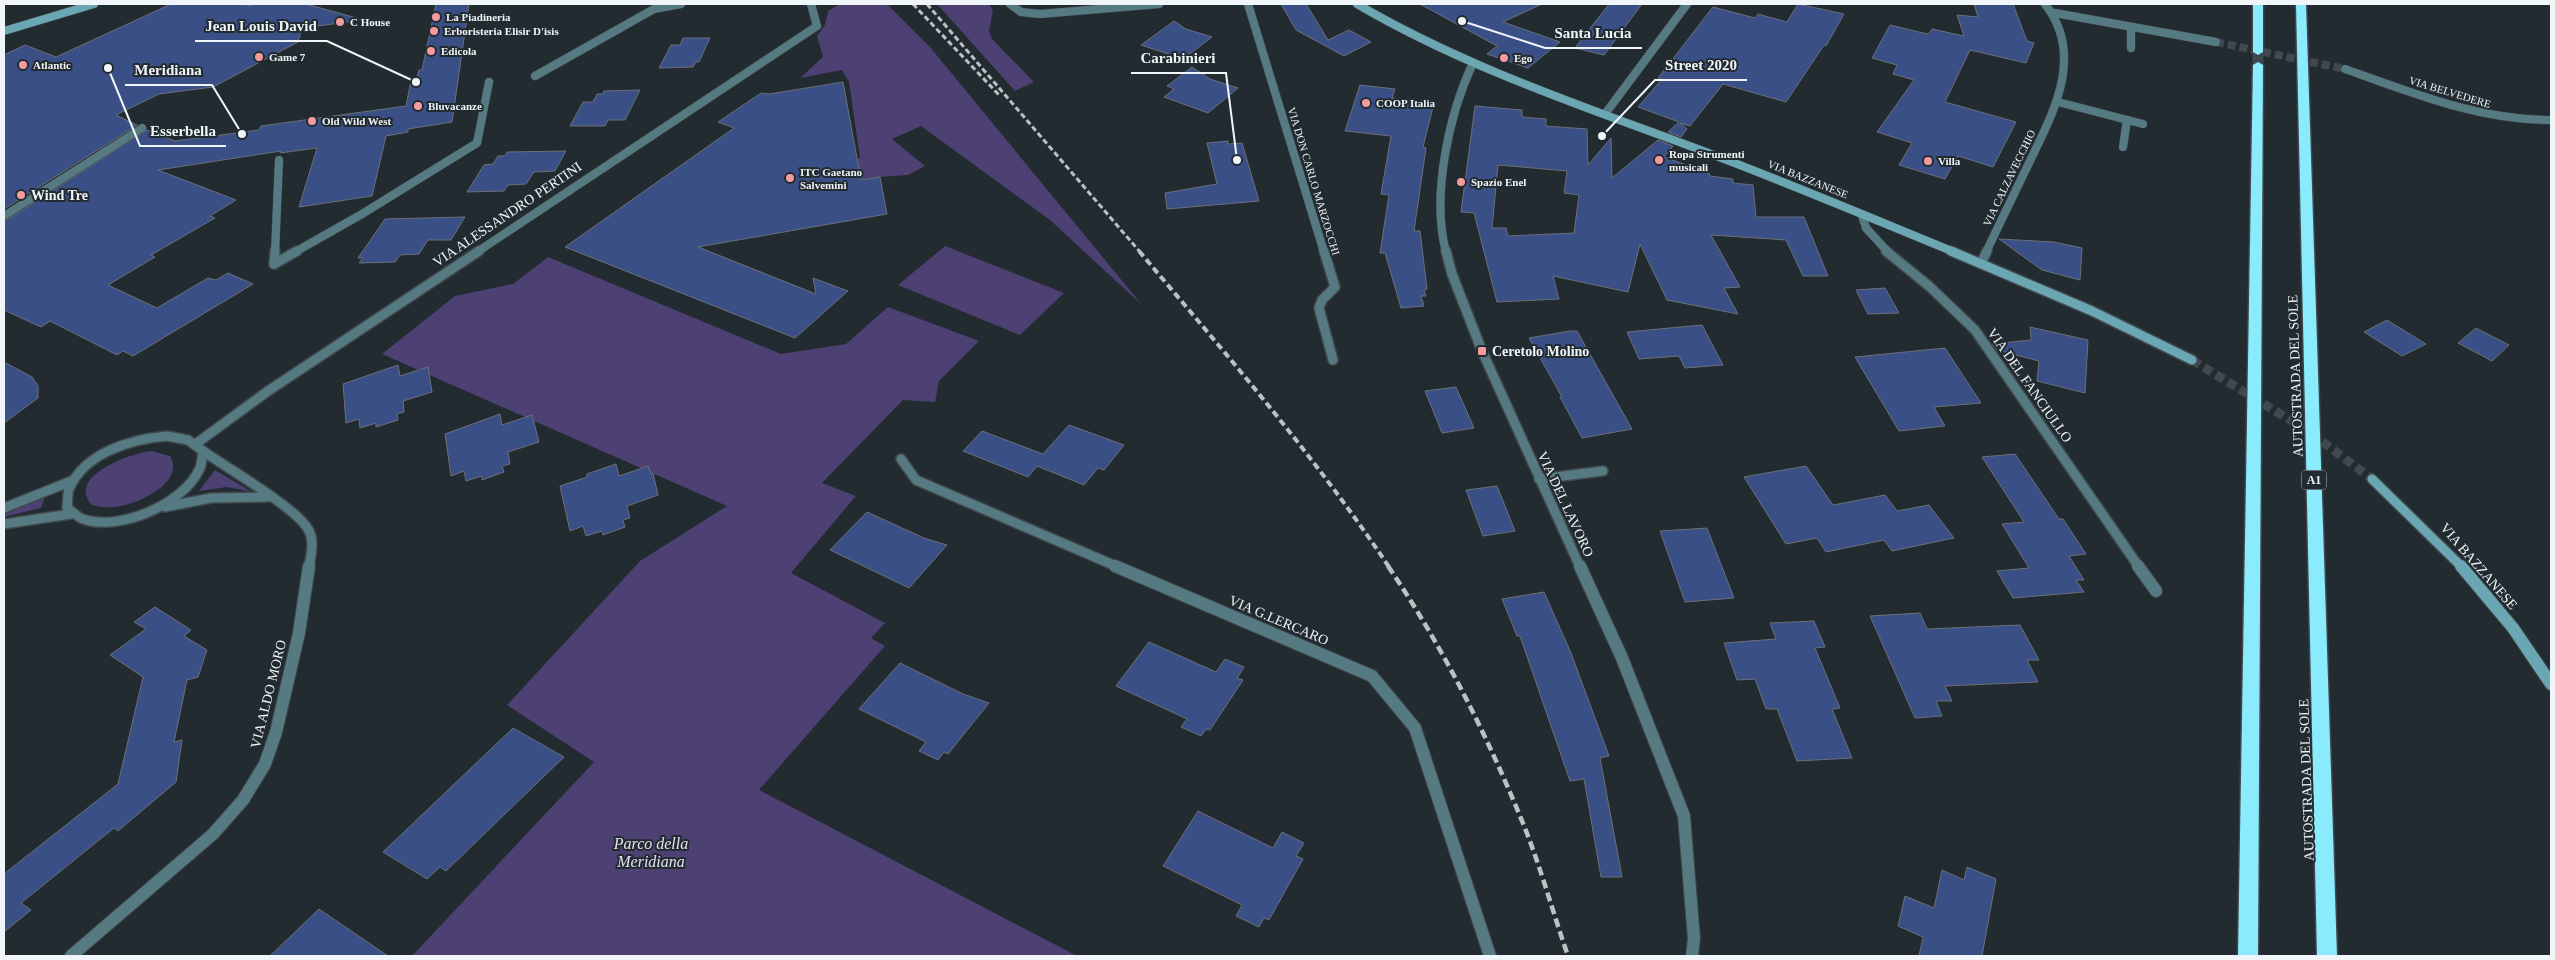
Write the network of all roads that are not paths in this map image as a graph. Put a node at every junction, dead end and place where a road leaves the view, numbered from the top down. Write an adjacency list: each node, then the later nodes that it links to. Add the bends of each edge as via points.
1 (94, 4): 14 (main road)
2 (681, 4): 19 (street, via 654,9)
3 (811, 4): 34 (street, VIA ALESSANDRO PERTINI, via 817,26 268,391)
4 (1010, 4): 5 (street, via 1020,12 1040,14)
5 (1159, 4)
6 (1248, 4): 32 (street, VIA DON CARLO MARZOCCHI, via 1335,287 1319,308)
7 (1357, 4): 17 (main road, VIA BAZZANESE)
8 (1686, 4): 22 (street)
9 (2046, 4): 12 (street)
10 (2258, 4): 50 (highway)
11 (2301, 4): 51 (highway, AUTOSTRADA DEL SOLE / A1)
12 (2055, 14): 13 (street); 21 (street, VIA CALZAVECCHIO, via 2063,54)
13 (2131, 27): 15 (street); 16 (street)
14 (4, 31)
15 (2216, 42)
16 (2131, 48)
17 (1473, 63): 22 (main road, VIA BAZZANESE); 37 (street, VIA DEL LAVORO, via 1450,125 1442,198 1443,241 1482,352)
18 (2345, 69): 24 (street, VIA BELVEDERE, via 2481,115 2525,121)
19 (535, 76)
20 (489, 82): 28 (street, via 477,143 274,264)
21 (2058, 102): 23 (street); 31 (street, VIA CALZAVECCHIO)
22 (1605, 114): 29 (main road, VIA BAZZANESE)
23 (2126, 120): 25 (street); 27 (street)
24 (2551, 120)
25 (2143, 124)
26 (142, 128): 30 (street)
27 (2123, 147)
28 (279, 160)
29 (1862, 215): 31 (main road, VIA BAZZANESE); 45 (street, VIA DEL FANCIULLO, via 1880,246 1975,330)
30 (4, 216)
31 (1981, 263): 33 (main road, VIA BAZZANESE, via 2122,324)
32 (1333, 360)
33 (2192, 360)
34 (200, 447): 39 (street, VIA ALDO MORO, via 186,437 172,435 136,440 100,456); 40 (street, VIA ALDO MORO); 42 (street, via 202,465 193,480 177,496)
35 (901, 459): 48 (street, VIA G.LERCARO, via 916,480 1372,676 1415,728)
36 (1603, 471): 37 (street)
37 (1539, 479): 49 (street, VIA DEL LAVORO, via 1622,658 1684,816 1694,939)
38 (2372, 479): 46 (main road, VIA BAZZANESE, via 2448,550 2506,619)
39 (74, 480): 41 (street, VIA ALDO MORO); 43 (street, VIA ALDO MORO, via 66,495 67,508)
40 (268, 497): 42 (street, via 211,498); 47 (street, VIA ALDO MORO, via 296,514 309,530 312,545 299,633 276,732 265,764 243,800 213,834)
41 (4, 508)
42 (154, 510): 43 (street, via 105,523 80,519)
43 (72, 514): 44 (street)
44 (4, 524)
45 (2156, 590)
46 (2551, 684)
47 (71, 956)
48 (1490, 956)
49 (1692, 956)
50 (2248, 956)
51 (2327, 956)

